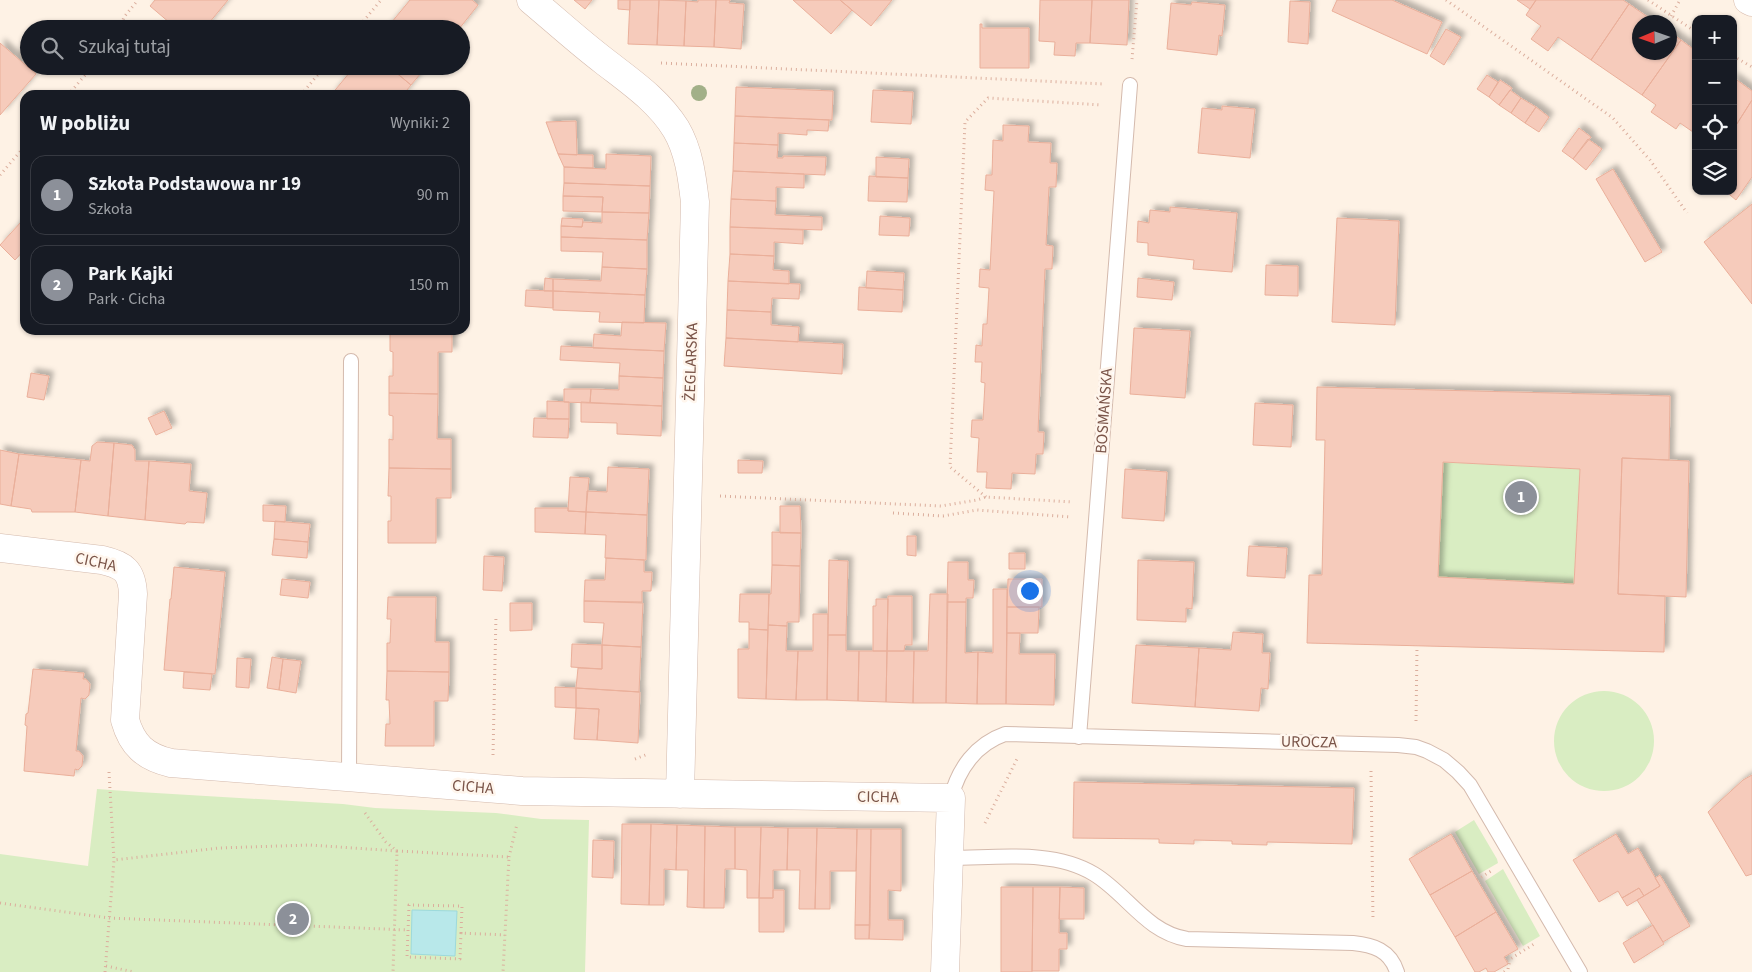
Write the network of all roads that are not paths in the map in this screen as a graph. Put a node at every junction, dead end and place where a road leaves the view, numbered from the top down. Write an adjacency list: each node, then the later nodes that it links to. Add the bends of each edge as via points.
1 (531, 0): 9 (street, ŻEGLARSKA, via 644,92 676,130 692,172 695,202)
2 (1748, 0): 3 (street)
3 (1752, 2)
4 (1130, 85): 7 (lane, BOSMAŃSKA)
5 (351, 361): 8 (lane)
6 (0, 548): 8 (street, CICHA, via 114,562 128,571 133,594 125,720 135,744 144,751 160,761 171,763)
7 (1079, 737): 10 (lane, UROCZA, via 1005,734 995,738 969,759 960,772); 14 (lane, UROCZA, via 1351,743 1416,747 1427,751 1444,760 1470,785)
8 (344, 777): 9 (street, CICHA, via 522,791)
9 (680, 794): 10 (street, CICHA)
10 (951, 798): 11 (street)
11 (962, 858): 12 (street); 13 (lane, via 1060,860 1094,874 1155,927 1175,936 1363,944 1384,953)
12 (946, 972)
13 (1397, 972)
14 (1580, 972)

